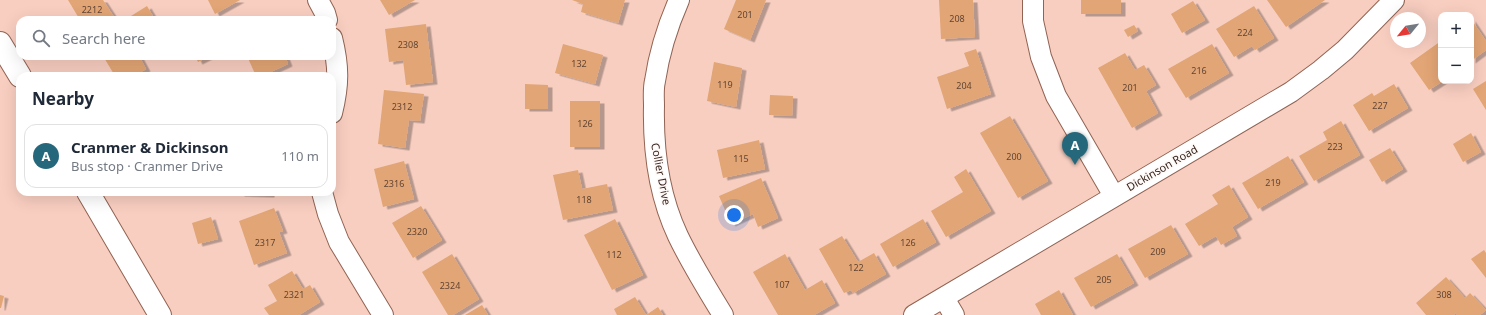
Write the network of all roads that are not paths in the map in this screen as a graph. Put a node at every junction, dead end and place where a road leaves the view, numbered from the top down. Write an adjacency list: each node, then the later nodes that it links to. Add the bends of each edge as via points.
1 (318, 0): 5 (street)
2 (679, 0): 16 (street, Collier Drive, via 654,82 653,134 658,174 677,235)
3 (1033, 0): 12 (street, via 1033,21 1041,57 1056,96)
4 (1394, 0): 12 (street, Dickinson Road, via 1344,50 1291,92)
5 (326, 16)
6 (0, 43): 8 (street)
7 (336, 58): 9 (street)
8 (18, 72)
9 (336, 95)
10 (90, 196): 14 (street)
11 (323, 196): 15 (street, via 339,242)
12 (1114, 196): 13 (street, Dickinson Road)
13 (944, 298): 17 (street, Dickinson Road); 18 (street)
14 (160, 315)
15 (383, 315)
16 (723, 315)
17 (914, 315)
18 (954, 315)

